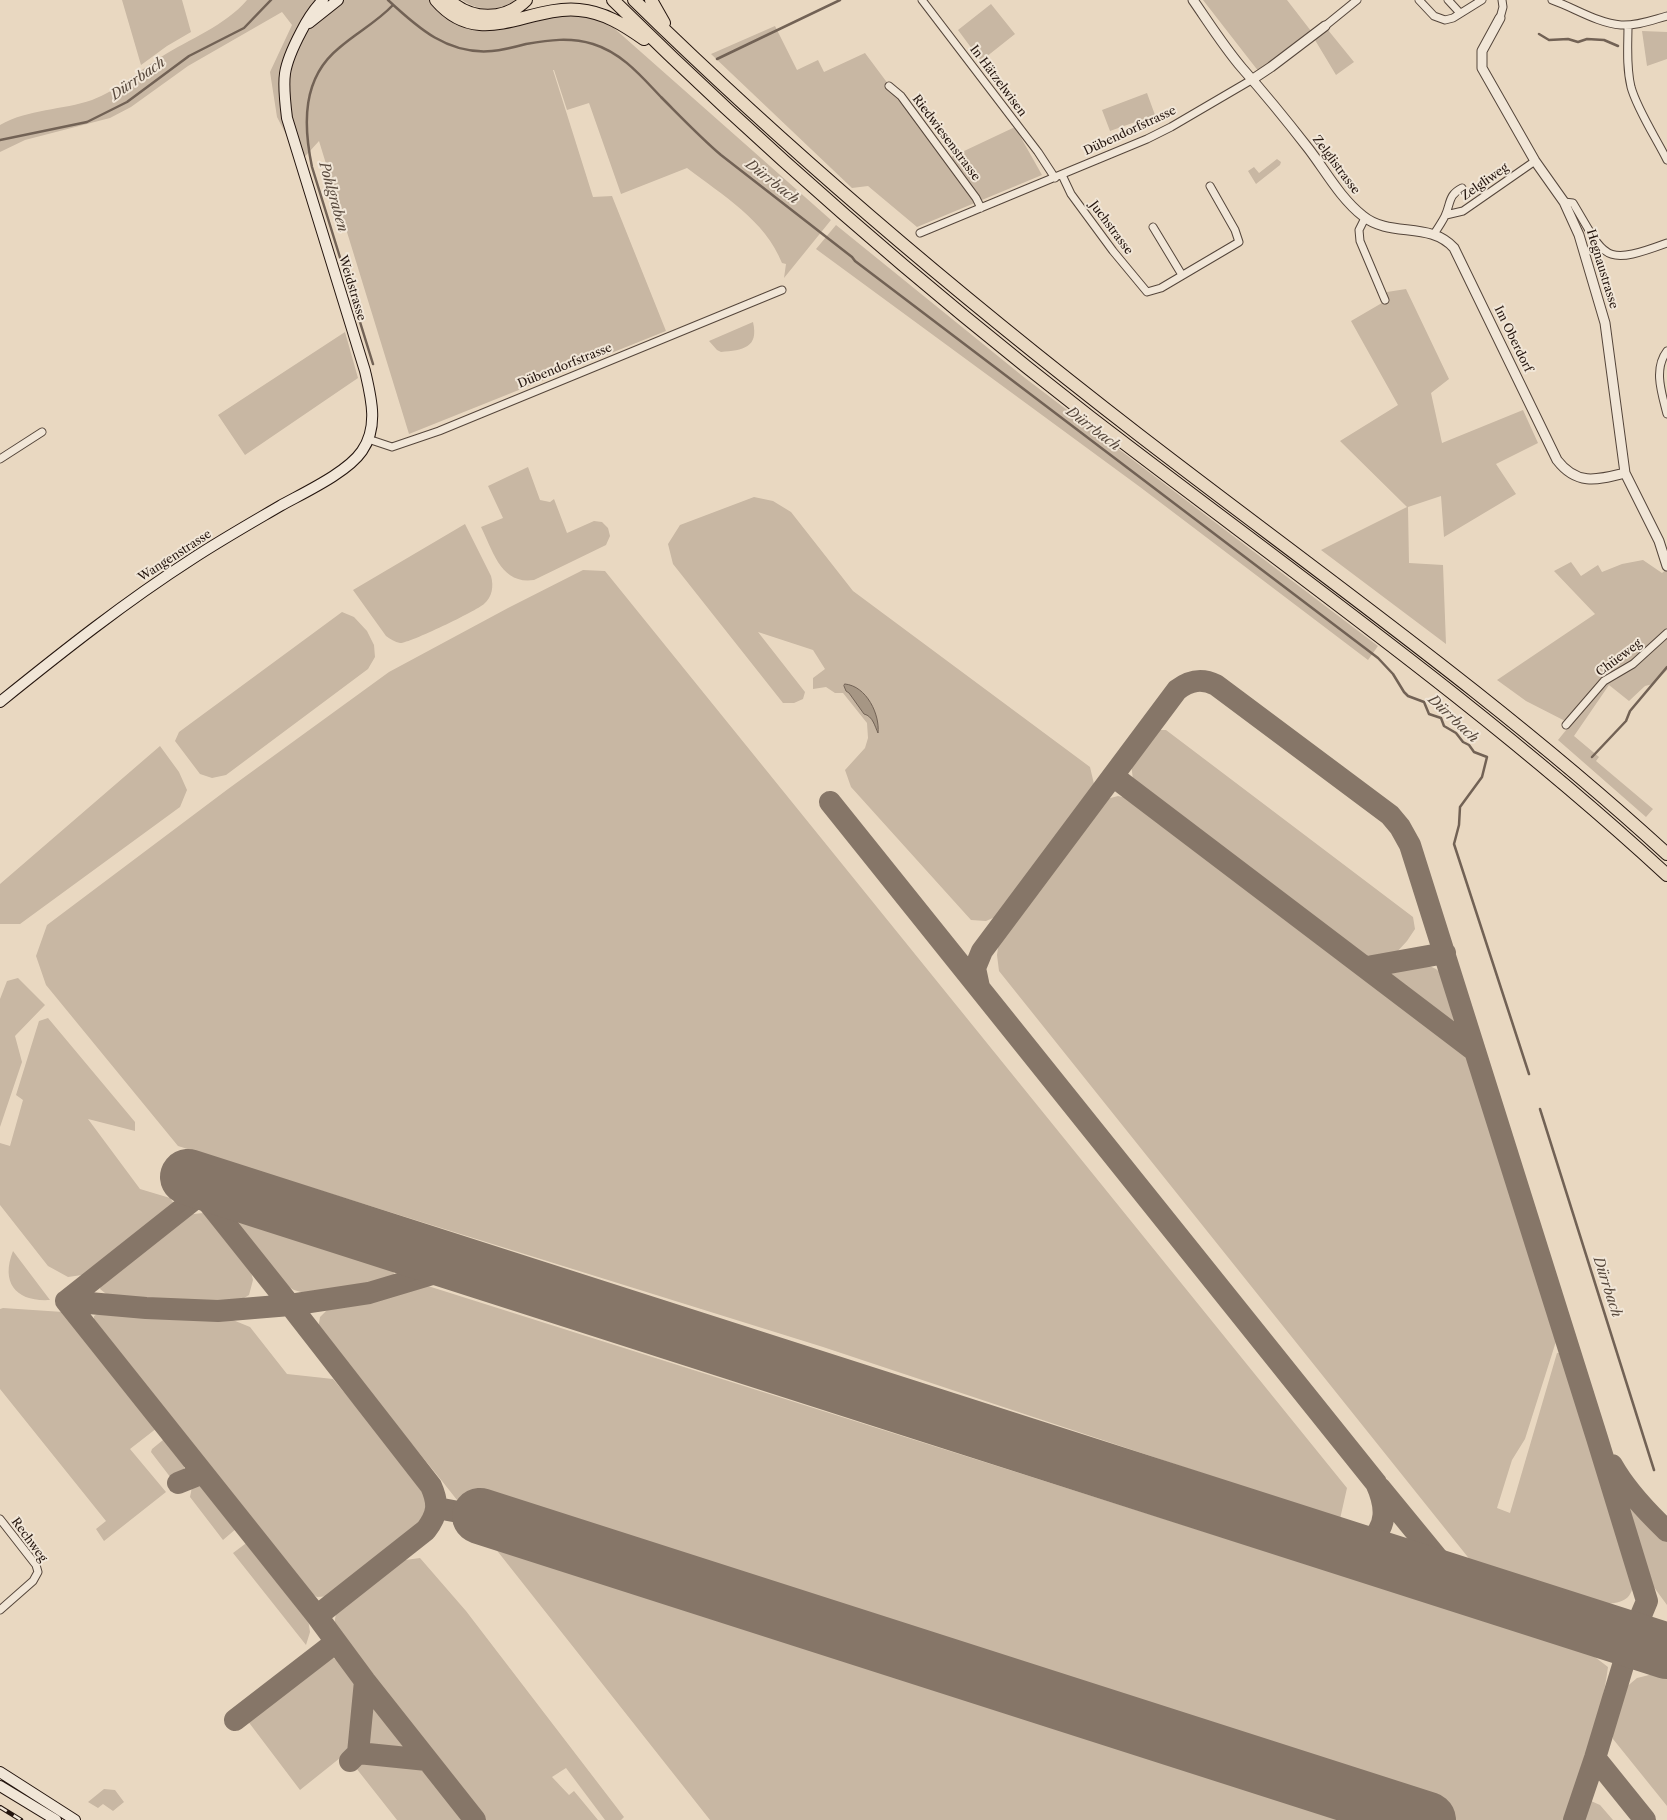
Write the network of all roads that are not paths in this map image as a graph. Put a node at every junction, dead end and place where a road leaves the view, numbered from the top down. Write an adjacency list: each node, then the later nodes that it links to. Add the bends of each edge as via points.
1 (323, 0): 22 (main road, Weidstrasse, via 306,20)
2 (338, 0): 22 (main road, Weidstrasse)
3 (436, 0): 24 (highway, via 453,15 479,24 506,23 561,10 598,14 632,30)
4 (449, 0): 5 (highway, via 470,13 488,16 510,11)
5 (526, 0)
6 (613, 0): 24 (highway)
7 (634, 0): 23 (highway)
8 (650, 0): 23 (highway)
9 (922, 0): 29 (street, In Hätzelwisen)
10 (1193, 0): 25 (street, Zelglistrasse)
11 (1357, 0): 21 (street, Dübendorfstrasse)
12 (1419, 0): 17 (street, via 1442,20 1450,20)
13 (1448, 0): 17 (street)
14 (1482, 0): 17 (street)
15 (1502, 0): 19 (street, Hegnaustrasse)
16 (1552, 0): 20 (street, via 1604,21)
17 (1460, 13)
18 (1667, 16): 20 (street)
19 (1500, 18): 27 (street, Hegnaustrasse, via 1482,50 1482,68)
20 (1628, 25): 28 (street, via 1631,85)
21 (1325, 26): 25 (street, Dübendorfstrasse)
22 (302, 31): 46 (main road, Weidstrasse, via 292,47 285,69 283,88 287,118 365,370 372,409)
23 (675, 40): 53 (highway, via 834,186 964,296 1141,437 1464,682)
24 (686, 71): 54 (highway, via 811,186 948,303 1091,417 1453,692 1570,788)
25 (1252, 79): 29 (street, Dübendorfstrasse, via 1163,131); 35 (street, Zelglistrasse, via 1350,205)
26 (888, 86): 33 (street, Riedwiesenstrasse, via 900,96)
27 (1534, 160): 32 (street, Hegnaustrasse); 34 (street, Zelgliweg, via 1462,211)
28 (1667, 160)
29 (1058, 176): 33 (street, Dübendorfstrasse); 40 (street, Juchstrasse, via 1147,292 1161,288)
30 (1210, 186): 40 (street, via 1239,242)
31 (1462, 188): 34 (street, Zelgliweg, via 1451,196)
32 (1564, 202): 39 (street, via 1573,203 1598,246 1611,255 1630,256); 48 (street, Hegnaustrasse, via 1579,235 1605,323)
33 (981, 208): 37 (street, Dübendorfstrasse)
34 (1446, 215): 38 (street, Zelgliweg)
35 (1365, 218): 38 (street, via 1382,226); 42 (street, via 1360,241)
36 (1153, 227): 40 (street)
37 (920, 233)
38 (1434, 234): 48 (street, Im Oberdorf, via 1449,243 1458,257 1561,465 1573,475 1595,480)
39 (1667, 242)
40 (1182, 275)
41 (782, 290): 46 (street, Dübendorfstrasse, via 411,442 392,447)
42 (1385, 300)
43 (1667, 351): 44 (street, via 1660,367 1660,381)
44 (1667, 414)
45 (42, 432): 47 (street)
46 (368, 439): 51 (main road, Wangenstrasse, via 361,452 346,467 146,589)
47 (0, 459)
48 (1625, 474): 49 (street, Hegnaustrasse, via 1660,541)
49 (1667, 566)
50 (1667, 633): 52 (street, Chüeweg, via 1633,664 1604,681)
51 (0, 702)
52 (1566, 725)
53 (1667, 854)
54 (1667, 875)
55 (0, 1519): 56 (street, Rechweg, via 36,1565 38,1574)
56 (0, 1610)
57 (0, 1772): 60 (main road)
58 (0, 1786): 59 (main road)
59 (56, 1820)
60 (75, 1820)

